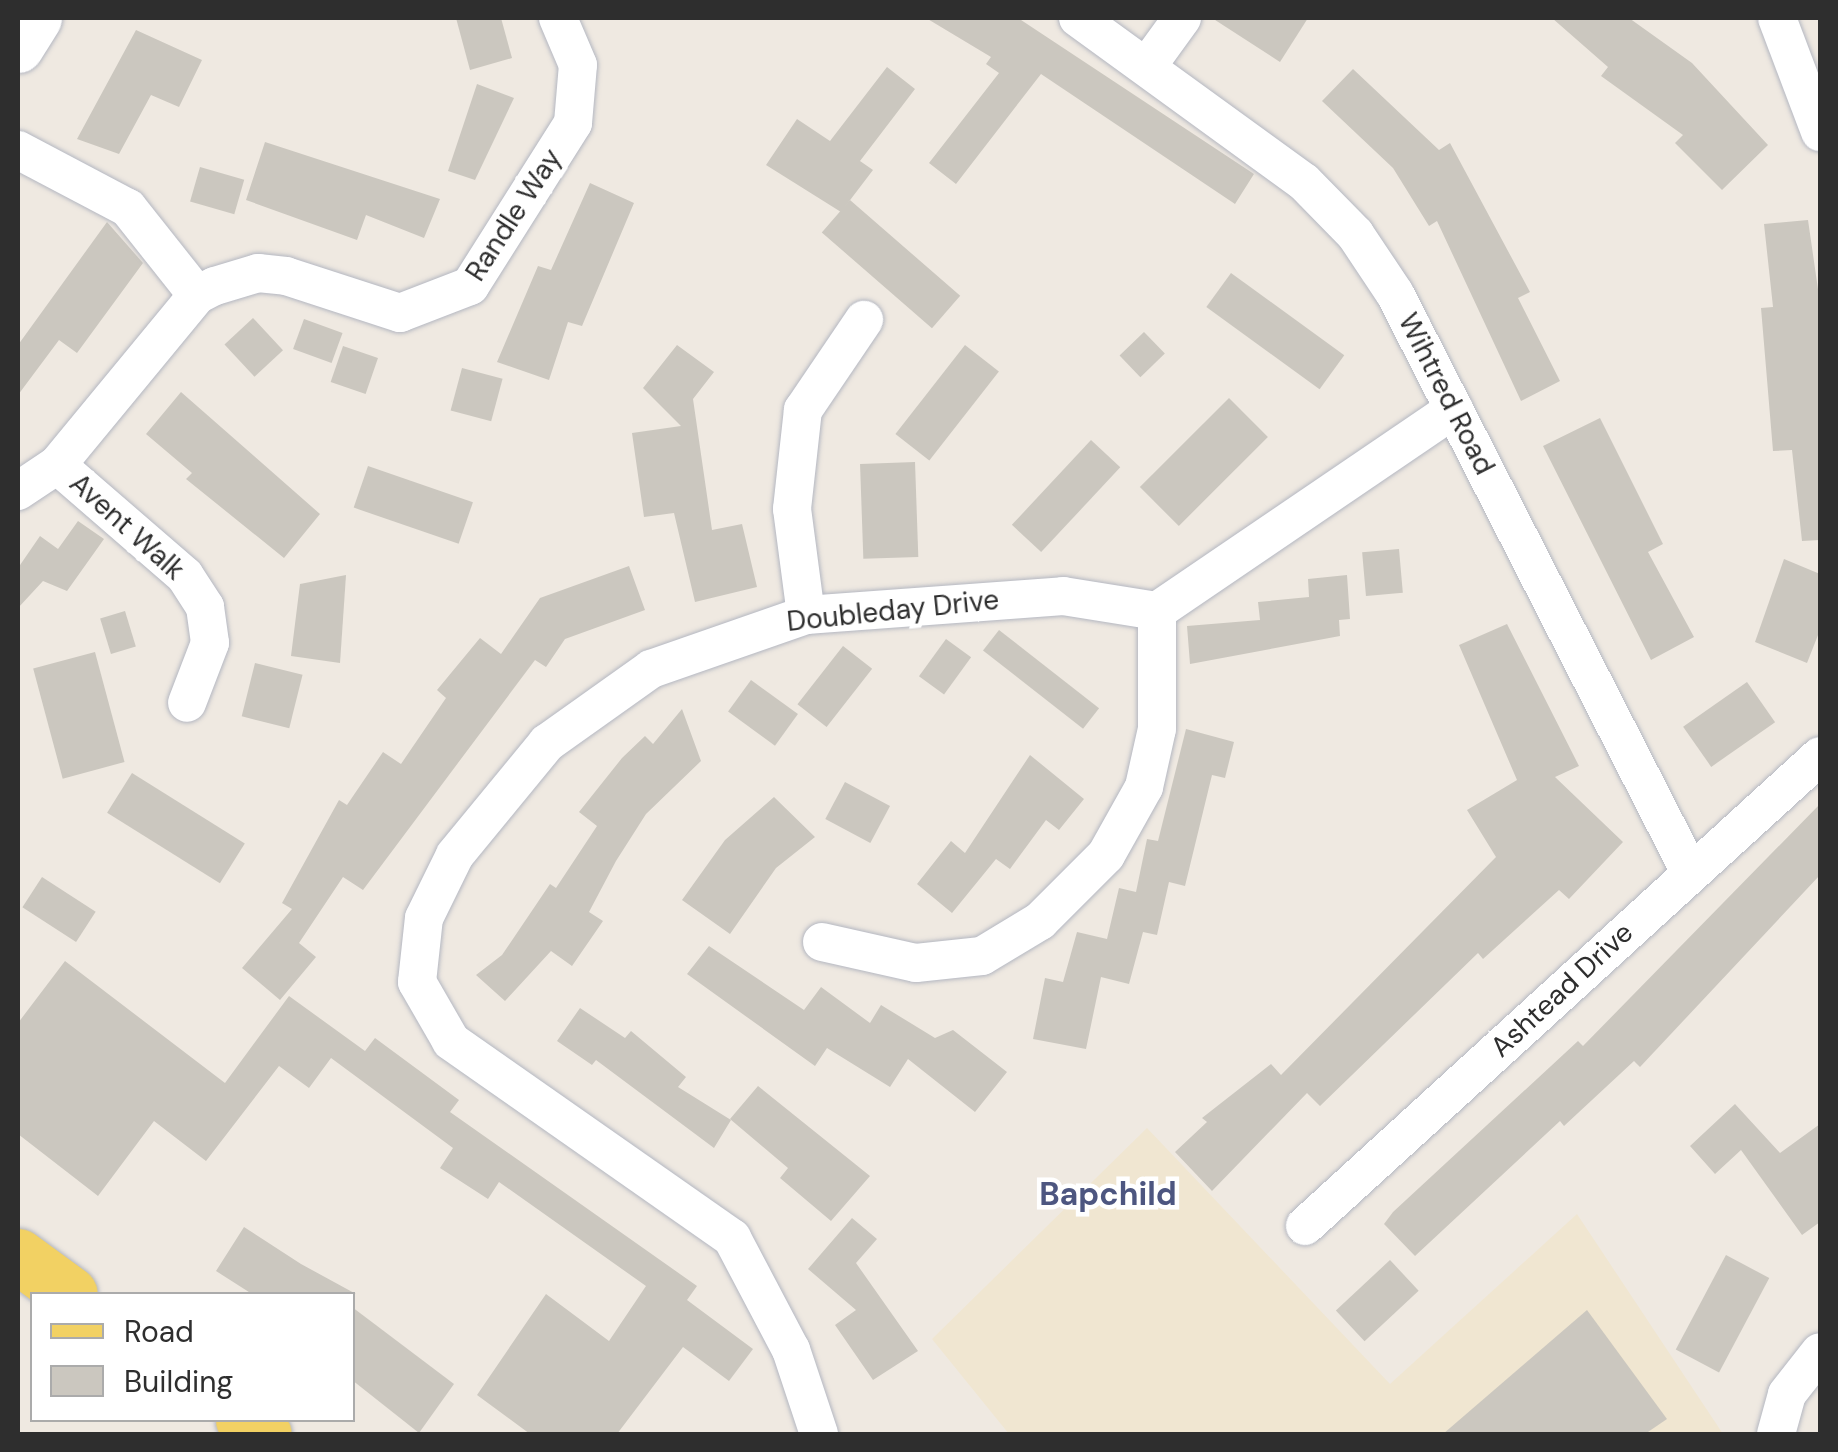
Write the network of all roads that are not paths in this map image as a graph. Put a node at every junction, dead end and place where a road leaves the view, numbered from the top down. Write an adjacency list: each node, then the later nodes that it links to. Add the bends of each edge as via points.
1 (36, 18): 6 (street)
2 (558, 18): 10 (street, Randle Way, via 578,65 573,123 484,270 457,296 400,312 258,273)
3 (1078, 18): 7 (street, Wihtred Road)
4 (1182, 18): 7 (street)
5 (1777, 18): 8 (street)
6 (18, 47)
7 (1148, 65): 12 (street, Wihtred Road, via 1304,182 1355,234)
8 (1820, 132)
9 (18, 150): 10 (street, via 128,208)
10 (197, 296): 13 (street, Randle Way)
11 (864, 320): 16 (street, via 802,410 792,509)
12 (1454, 409): 15 (street); 19 (street, Wihtred Road)
13 (57, 465): 14 (street, Randle Way); 17 (street, Avent Walk, via 185,576 205,608 210,643)
14 (18, 492)
15 (1157, 611): 16 (street, Doubleday Drive, via 1063,596); 20 (street, via 1157,729 1144,788 1106,855 1040,921 982,956 916,964)
16 (806, 615): 25 (street, Doubleday Drive, via 652,669 547,742 455,855 424,918 417,982 451,1041 732,1238 791,1350)
17 (187, 703)
18 (1820, 756): 19 (street, Ashtead Drive)
19 (1690, 872): 21 (street, Ashtead Drive)
20 (822, 942)
21 (1305, 1226)
22 (18, 1256): 23 (main road)
23 (67, 1292)
24 (1820, 1352): 26 (street, via 1788,1394)
25 (819, 1434)
26 (1776, 1434)

